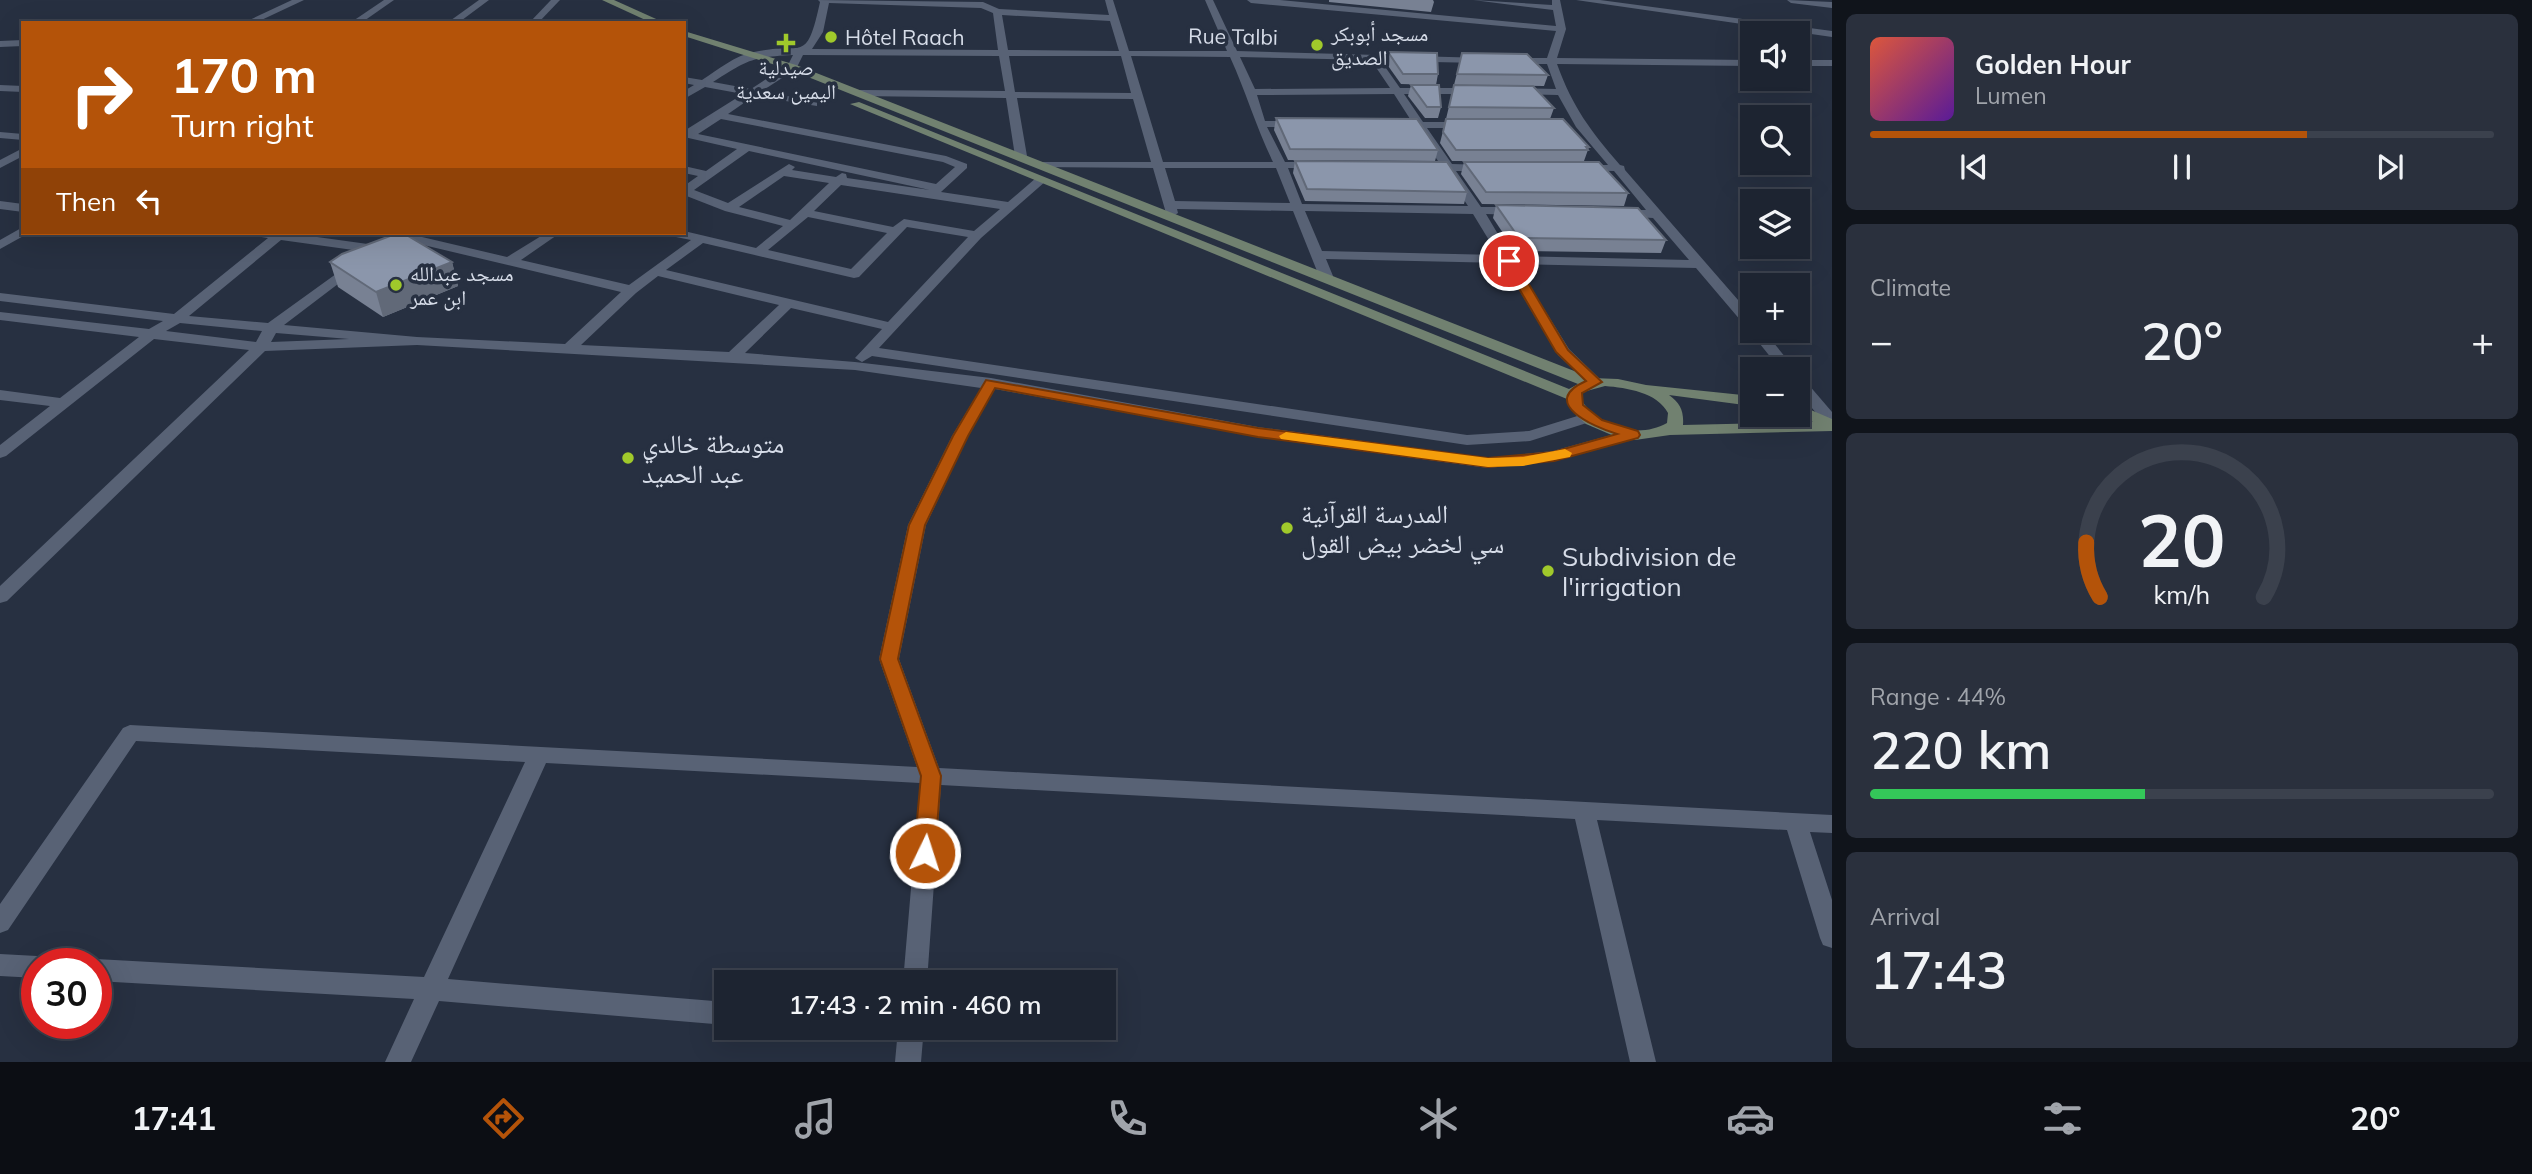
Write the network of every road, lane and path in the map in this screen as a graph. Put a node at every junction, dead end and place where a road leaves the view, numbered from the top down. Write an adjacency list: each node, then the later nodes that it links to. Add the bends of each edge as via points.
1 (300, 0): 18 (street)
2 (390, 0): 19 (street)
3 (485, 0): 20 (street)
4 (556, 0): 21 (street)
5 (606, 0): 22 (street)
6 (824, 0): 13 (street); 28 (street, via 818,32)
7 (1109, 0): 17 (street)
8 (1209, 0): 31 (street)
9 (1251, 0): 23 (street)
10 (1477, 0): 14 (street)
11 (1580, 0): 25 (street)
12 (1791, 0): 15 (street)
13 (983, 2): 16 (street)
14 (1557, 4): 23 (street)
15 (1832, 5)
16 (997, 12): 17 (street); 29 (street)
17 (1113, 18): 30 (street)
18 (252, 21)
19 (357, 21)
20 (454, 21)
21 (535, 21)
22 (656, 21)
23 (1561, 29): 34 (street)
24 (686, 33): 32 (street)
25 (1832, 34)
26 (21, 43): 27 (street)
27 (0, 44)
28 (800, 52): 29 (street, Rue Talbi); 32 (street, Rue Talbi); 38 (street)
29 (1002, 53): 30 (street, Rue Talbi); 51 (street)
30 (1125, 54): 31 (street, Rue Talbi); 52 (street)
31 (1232, 54): 33 (street, Rue Talbi); 47 (street)
32 (750, 56): 38 (street); 40 (street)
33 (1375, 59): 34 (street, Rue Talbi); 43 (street)
34 (1551, 62): 35 (street, Rue Talbi); 48 (street)
35 (1740, 63)
36 (1810, 64): 37 (street)
37 (1829, 65)
38 (786, 70): 46 (street); 49 (street); 83 (street)
39 (686, 80): 40 (street)
40 (704, 83): 46 (street); 50 (street)
41 (0, 88): 42 (street)
42 (21, 89)
43 (1395, 90): 44 (street); 47 (street); 58 (street)
44 (1493, 91)
45 (1507, 91): 48 (street)
46 (751, 92): 53 (street); 54 (street)
47 (1251, 92): 55 (street)
48 (1562, 92): 61 (street)
49 (860, 93): 51 (street); 68 (street)
50 (686, 95)
51 (1010, 95): 52 (street); 68 (street)
52 (1139, 96): 70 (street)
53 (813, 104)
54 (719, 114): 63 (street); 66 (street)
55 (1260, 124): 56 (street); 71 (street)
56 (1313, 124)
57 (1392, 125): 58 (street)
58 (1418, 125): 59 (street); 75 (street)
59 (1472, 125)
60 (1567, 125): 61 (street)
61 (1580, 125): 78 (street)
62 (0, 135): 64 (street)
63 (686, 135): 65 (street)
64 (21, 137)
65 (747, 147): 66 (street); 82 (street)
66 (801, 147): 80 (street); 81 (street); 87 (street, via 946,159 963,166)
67 (21, 152): 69 (street)
68 (1021, 156): 72 (street)
69 (0, 164)
70 (1158, 164): 71 (street); 72 (street); 94 (street)
71 (1280, 164): 73 (street); 90 (street)
72 (1042, 165): 94 (street)
73 (1336, 165)
74 (1420, 167): 75 (street)
75 (1448, 167): 76 (street); 93 (street)
76 (1501, 168)
77 (1567, 168): 78 (street)
78 (1620, 168): 98 (street)
79 (686, 169): 82 (street)
80 (849, 169): 84 (street); 87 (street)
81 (781, 172): 84 (street); 92 (street)
82 (709, 174): 85 (street)
83 (1040, 181): 89 (street); 142 (street)
84 (838, 182): 87 (street); 96 (street)
85 (686, 190)
86 (686, 191): 92 (street)
87 (935, 192): 89 (street)
88 (0, 205): 91 (street)
89 (1008, 206): 108 (street)
90 (1297, 207): 93 (street); 94 (street); 113 (street)
91 (21, 208)
92 (729, 208): 99 (street)
93 (1477, 210): 95 (street); 115 (street)
94 (1171, 211): 118 (street)
95 (1529, 211)
96 (806, 213): 99 (street); 100 (street)
97 (1607, 213): 98 (street)
98 (1659, 214): 116 (street)
99 (793, 225): 112 (street)
100 (896, 231): 108 (street, via 904,223); 112 (street, via 854,274)
101 (21, 232): 110 (street)
102 (280, 235): 124 (street)
103 (287, 235): 111 (street)
104 (394, 235): 111 (street)
105 (399, 235): 114 (street)
106 (551, 235): 114 (street)
107 (684, 235): 109 (street)
108 (977, 235): 125 (street)
109 (701, 239): 112 (street); 117 (street)
110 (0, 245)
111 (375, 249): 126 (street)
112 (758, 252)
113 (1317, 255): 115 (street); 118 (street)
114 (510, 261): 119 (street)
115 (1509, 261): 116 (street); 133 (street)
116 (1701, 264): 122 (street)
117 (656, 272): 119 (street); 121 (street)
118 (1325, 276): 136 (street)
119 (631, 290): 131 (street)
120 (0, 297): 124 (street)
121 (789, 302): 125 (street); 134 (street)
122 (1740, 311)
123 (0, 316): 127 (street)
124 (178, 318): 126 (street); 127 (street)
125 (889, 326): 132 (street)
126 (271, 328): 128 (street); 130 (street)
127 (151, 334): 130 (street); 145 (street)
128 (417, 341): 130 (street); 131 (street)
129 (1767, 343): 135 (street)
130 (261, 347): 152 (street)
131 (568, 349): 134 (street)
132 (868, 351): 137 (street); 147 (street, via 1467,440 1530,436)
133 (1563, 352): 136 (street, via 1556,361); 138 (street)
134 (733, 357): 137 (street)
135 (1778, 357)
136 (1537, 363): 138 (street)
137 (855, 366): 139 (street)
138 (1592, 382): 140 (street); 142 (street)
139 (991, 383): 150 (street, via 1258,432 1488,463 1554,456); 154 (street, via 917,525 889,659)
140 (1639, 387): 144 (street); 149 (street, via 1662,398 1676,412 1678,419)
141 (0, 395): 145 (street)
142 (1573, 396): 147 (street)
143 (1810, 396): 148 (street)
144 (1740, 400)
145 (61, 403): 151 (street)
146 (1810, 415): 148 (street)
147 (1587, 418): 150 (street)
148 (1832, 424): 149 (street)
149 (1670, 430): 150 (street)
150 (1633, 435)
151 (0, 453)
152 (0, 597)
153 (539, 755): 154 (street); 158 (street, via 130,733); 164 (street)
154 (931, 776): 155 (street); 162 (street)
155 (1584, 811): 156 (street); 169 (street)
156 (1796, 822): 157 (street); 159 (street)
157 (1832, 824)
158 (0, 923)
159 (1832, 938)
160 (0, 965): 161 (street)
161 (21, 966)
162 (916, 970)
163 (112, 972): 164 (street)
164 (432, 989): 165 (street); 167 (street)
165 (714, 1013)
166 (910, 1040): 168 (street)
167 (398, 1062)
168 (908, 1062)
169 (1643, 1062)

